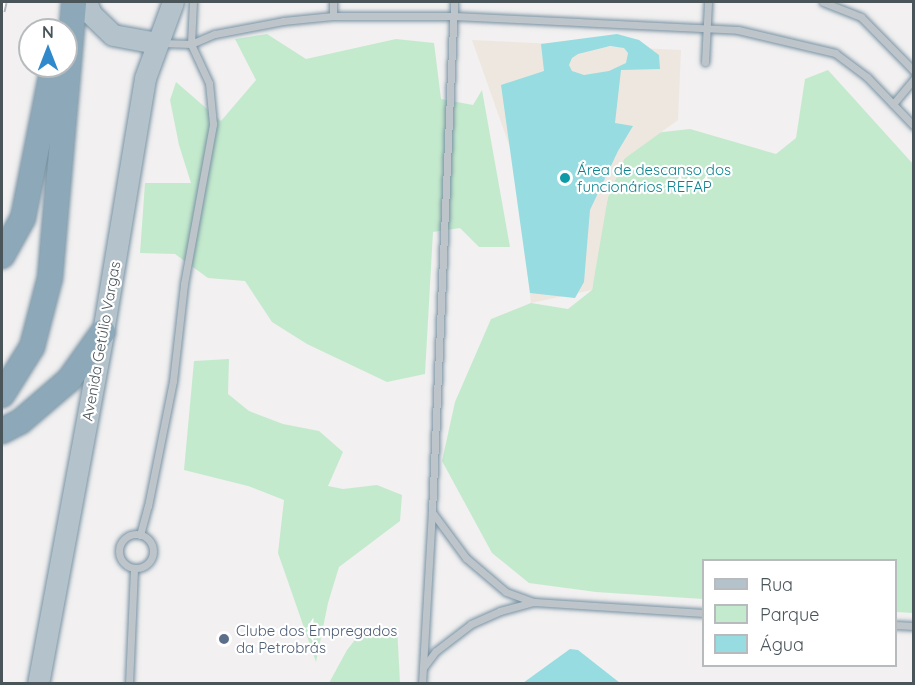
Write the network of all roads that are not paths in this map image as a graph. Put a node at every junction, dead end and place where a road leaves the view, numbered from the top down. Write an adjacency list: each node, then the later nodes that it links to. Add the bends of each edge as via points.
1 (68, 2): 12 (highway)
2 (74, 2): 24 (highway, via 50,278 32,347)
3 (86, 2): 14 (main road, via 91,14 113,35)
4 (173, 2): 14 (main road, Avenida Getúlio Vargas)
5 (193, 2): 15 (lane)
6 (333, 2): 10 (lane)
7 (454, 2): 11 (lane)
8 (708, 2): 13 (lane)
9 (823, 2): 17 (lane, via 861,17)
10 (333, 16): 11 (lane); 15 (lane, via 215,34)
11 (454, 16): 13 (lane); 26 (lane)
12 (64, 18)
13 (707, 30): 16 (lane); 20 (lane, via 738,30 835,53 867,77)
14 (157, 43): 15 (lane); 23 (main road, Avenida Getúlio Vargas, via 145,78)
15 (191, 44): 27 (lane, via 209,83 213,124 184,284 173,381)
16 (705, 62)
17 (914, 71)
18 (51, 78): 22 (highway, via 23,218)
19 (914, 79): 20 (lane)
20 (893, 104): 21 (lane)
21 (914, 126)
22 (2, 256)
23 (104, 332): 25 (highway, via 69,380 20,422); 34 (main road, Avenida Getúlio Vargas)
24 (2, 395)
25 (2, 431)
26 (432, 512): 29 (lane, via 466,558 489,579 506,592); 33 (lane)
27 (140, 535): 28 (lane, via 151,544 152,558); 28 (lane, via 131,535 119,548 120,557)
28 (134, 568): 35 (lane)
29 (534, 602): 30 (lane); 33 (lane, via 471,624 436,651)
30 (702, 613)
31 (897, 625): 32 (lane)
32 (914, 626)
33 (423, 668): 36 (lane)
34 (38, 684)
35 (129, 684)
36 (422, 684)

